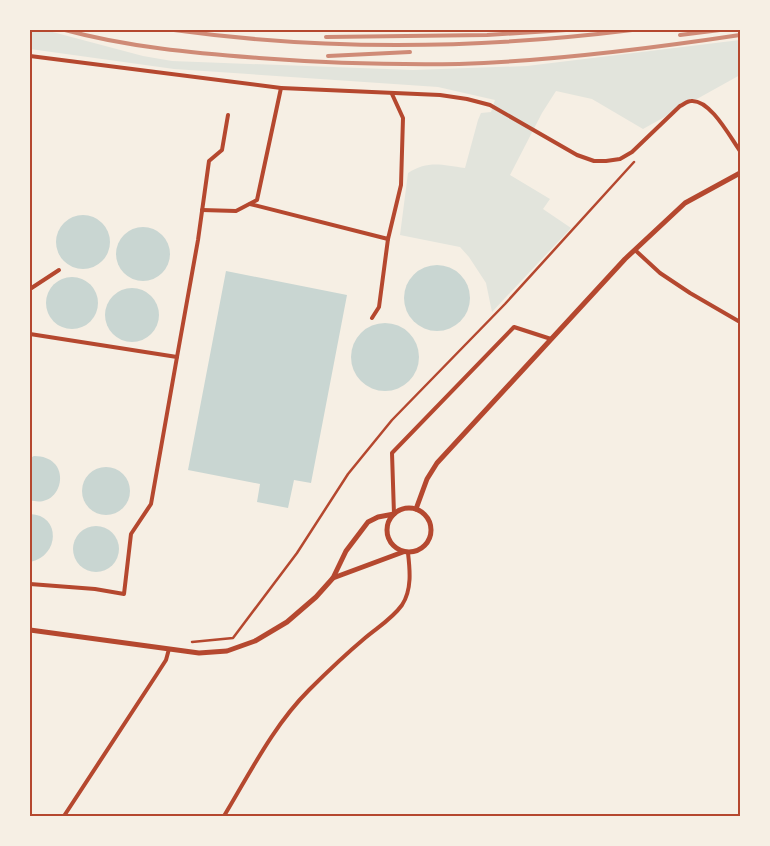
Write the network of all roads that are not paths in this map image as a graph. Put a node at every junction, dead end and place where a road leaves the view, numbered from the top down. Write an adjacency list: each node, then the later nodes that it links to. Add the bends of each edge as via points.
1 (30, 56): 2 (lane)
2 (281, 88): 3 (lane); 7 (lane, via 257,200)
3 (392, 94): 5 (lane, via 453,96 490,105 577,155 594,161 620,159 632,152 680,106 689,101 700,102 711,109); 9 (lane, via 403,118 401,185)
4 (228, 115): 8 (lane, via 222,150 209,161)
5 (740, 151)
6 (740, 173): 10 (street, via 684,203)
7 (250, 204): 8 (lane, via 236,211); 9 (lane)
8 (202, 210): 17 (lane)
9 (388, 238): 13 (lane, via 379,307)
10 (635, 250): 14 (lane, via 660,273); 16 (street)
11 (59, 270): 12 (lane)
12 (30, 289)
13 (372, 318)
14 (740, 322)
15 (30, 334): 17 (lane)
16 (551, 340): 18 (street, via 437,463 427,478); 19 (lane, via 514,327 392,453)
17 (177, 357): 22 (lane, via 151,504 131,534 124,594)
18 (416, 509): 19 (street, via 408,508); 20 (street, via 427,517 430,538 422,549)
19 (394, 514): 20 (street, via 386,532 392,545); 21 (street, via 368,522 346,551)
20 (406, 553): 21 (street); 26 (lane, via 410,571 403,604 388,621 308,690 280,724)
21 (332, 578): 24 (street, via 288,622 255,640 227,652)
22 (30, 584)
23 (30, 630): 24 (street)
24 (169, 649): 25 (lane, via 166,660)
25 (64, 816)
26 (224, 816)

